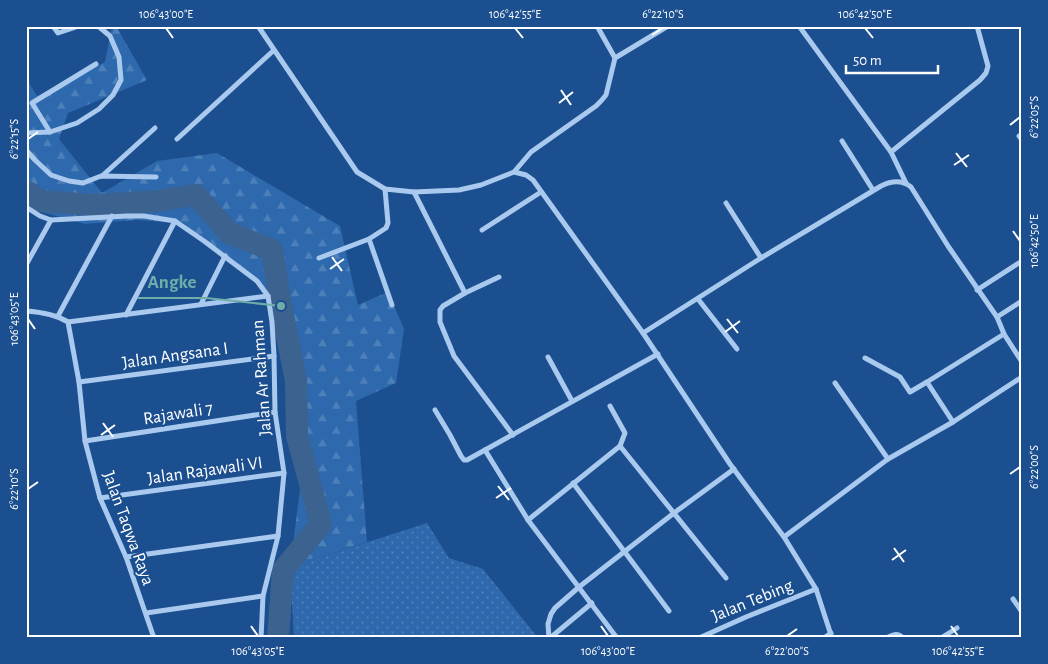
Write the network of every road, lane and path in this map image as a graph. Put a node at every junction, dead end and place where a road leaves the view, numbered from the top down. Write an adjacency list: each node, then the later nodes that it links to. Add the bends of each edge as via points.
1 (53, 26): 2 (street, via 58,34)
2 (79, 26)
3 (98, 26): 13 (street, via 110,36 119,57 121,80 99,109 77,123)
4 (258, 26): 9 (street)
5 (596, 26): 10 (street)
6 (668, 26): 10 (street)
7 (799, 26): 18 (street)
8 (977, 26): 18 (street, via 988,66 986,73)
9 (273, 50): 15 (street); 23 (street, via 357,172)
10 (615, 58): 19 (street, via 602,101 532,152)
11 (96, 64): 13 (street, via 32,103)
12 (155, 128): 20 (street)
13 (50, 132): 14 (street)
14 (26, 133)
15 (177, 139)
16 (842, 140): 24 (street)
17 (26, 150): 20 (street, via 51,175 83,183)
18 (891, 152): 22 (street)
19 (514, 172): 25 (street, via 481,186); 26 (street, via 533,180)
20 (101, 176): 21 (street)
21 (156, 177)
22 (906, 183): 24 (street, via 888,182); 40 (street)
23 (385, 189): 25 (street); 33 (street, via 388,223)
24 (874, 190): 36 (street)
25 (414, 192): 41 (street)
26 (540, 192): 32 (street); 52 (street)
27 (726, 203): 36 (street)
28 (26, 207): 30 (street)
29 (112, 216): 30 (street, Jalan Ar Rahman); 31 (street, Jalan Ar Rahman, via 144,216); 49 (street)
30 (51, 220): 38 (street)
31 (175, 221): 34 (street, Jalan Ar Rahman); 48 (street)
32 (482, 230)
33 (370, 239): 35 (street); 46 (street)
34 (225, 256): 42 (street, Jalan Ar Rahman, via 257,281); 45 (street)
35 (319, 258)
36 (761, 258): 43 (street)
37 (1022, 261): 40 (street)
38 (26, 265)
39 (499, 277): 41 (street)
40 (977, 290): 50 (street)
41 (465, 293): 69 (street, via 443,306 440,322 454,356)
42 (268, 296): 45 (street); 56 (street, Jalan Ar Rahman)
43 (698, 299): 52 (street); 54 (street)
44 (1022, 301): 50 (street)
45 (201, 304): 48 (street)
46 (392, 305)
47 (26, 311): 49 (street)
48 (126, 315): 51 (street)
49 (58, 316): 51 (street)
50 (997, 317): 53 (street)
51 (68, 322): 61 (street, Jalan Taqwa Raya)
52 (643, 333): 55 (street)
53 (1004, 334): 59 (street); 62 (street)
54 (737, 350)
55 (658, 354): 64 (street); 74 (street)
56 (274, 356): 61 (street, Jalan Angsana I); 67 (street, Jalan Ar Rahman)
57 (548, 357): 64 (street)
58 (865, 358): 62 (street, via 900,377 910,392)
59 (1022, 362)
60 (1022, 377): 68 (street)
61 (79, 382): 70 (street, Jalan Taqwa Raya)
62 (927, 382): 68 (street)
63 (835, 383): 73 (street)
64 (572, 401): 69 (street)
65 (610, 406): 71 (street, via 626,432)
66 (435, 410): 72 (street, via 463,459)
67 (275, 412): 70 (street, Rajawali 7); 75 (street, Jalan Ar Rahman)
68 (953, 422): 73 (street)
69 (513, 435): 72 (street)
70 (85, 441): 77 (street, Jalan Taqwa Raya)
71 (620, 446): 76 (street); 78 (street)
72 (485, 450): 79 (street)
73 (888, 459): 81 (street)
74 (734, 469): 78 (street); 81 (street)
75 (284, 473): 77 (street, Jalan Rajawali VI); 80 (street, Jalan Ar Rahman)
76 (573, 483): 79 (street); 82 (street)
77 (100, 498): 83 (street, Jalan Taqwa Raya)
78 (674, 513): 82 (street); 84 (street)
79 (528, 520): 85 (street)
80 (278, 536): 83 (street); 87 (street, Jalan Ar Rahman)
81 (784, 537): 86 (street)
82 (624, 552): 85 (street); 90 (street)
83 (126, 557): 92 (street, Jalan Taqwa Raya)
84 (726, 578)
85 (579, 587): 89 (street); 97 (street, via 551,614 548,624)
86 (816, 589): 94 (street); 99 (street, Jalan Tebing)
87 (263, 596): 92 (street); 96 (street, Jalan Ar Rahman)
88 (1012, 599): 91 (street)
89 (592, 603): 97 (street); 98 (street)
90 (669, 611)
91 (1022, 612)
92 (146, 614): 95 (street, Jalan Taqwa Raya)
93 (957, 628): 103 (street)
94 (832, 635): 100 (street)
95 (154, 638)
96 (261, 638)
97 (550, 638)
98 (617, 638)
99 (699, 638)
100 (824, 638)
101 (886, 638): 102 (street, via 898,634)
102 (903, 638)
103 (941, 638)

